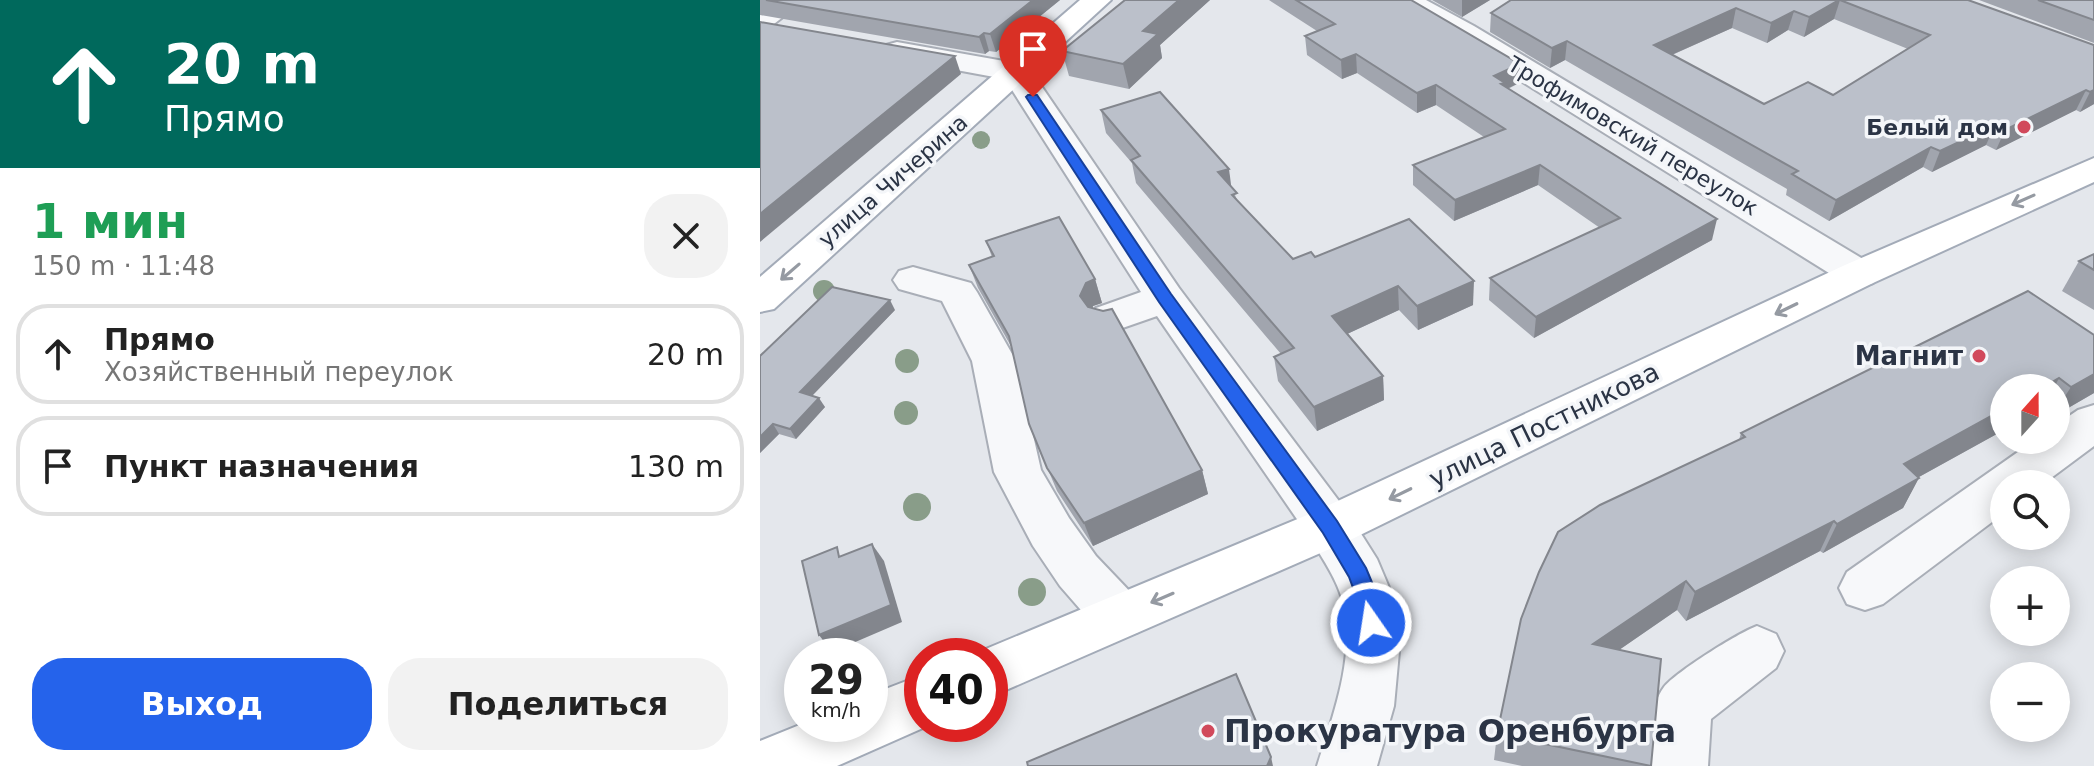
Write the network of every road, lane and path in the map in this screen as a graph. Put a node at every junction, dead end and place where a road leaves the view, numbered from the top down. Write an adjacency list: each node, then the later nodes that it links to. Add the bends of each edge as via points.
1 (791, 0): 4 (street)
2 (1097, 0): 7 (main road, улица Чичерина)
3 (1405, 0): 9 (street, Трофимовский переулок, via 1476,24)
4 (760, 23): 5 (street)
5 (790, 32)
6 (865, 45): 7 (street)
7 (1016, 72): 11 (street); 12 (main road, улица Чичерина, one-way to 12)
8 (2094, 169): 9 (main road, улица Постникова, one-way to 9)
9 (1859, 274): 17 (main road, улица Постникова, one-way to 17)
10 (913, 280): 19 (street, via 957,292 998,359 1018,472 1069,558)
11 (1165, 298): 13 (street); 17 (street)
12 (760, 299)
13 (1111, 318)
14 (2094, 422): 15 (street)
15 (2028, 470)
16 (1990, 498): 18 (street)
17 (1330, 527): 19 (main road, улица Постникова, one-way to 19); 24 (street, via 1359,574 1370,604 1373,641 1365,706)
18 (1865, 588)
19 (1119, 616): 21 (main road, улица Постникова)
20 (1757, 651): 25 (street, via 1684,706)
21 (1008, 664)
22 (827, 742): 23 (main road)
23 (770, 766)
24 (1347, 766)
25 (1678, 766)

